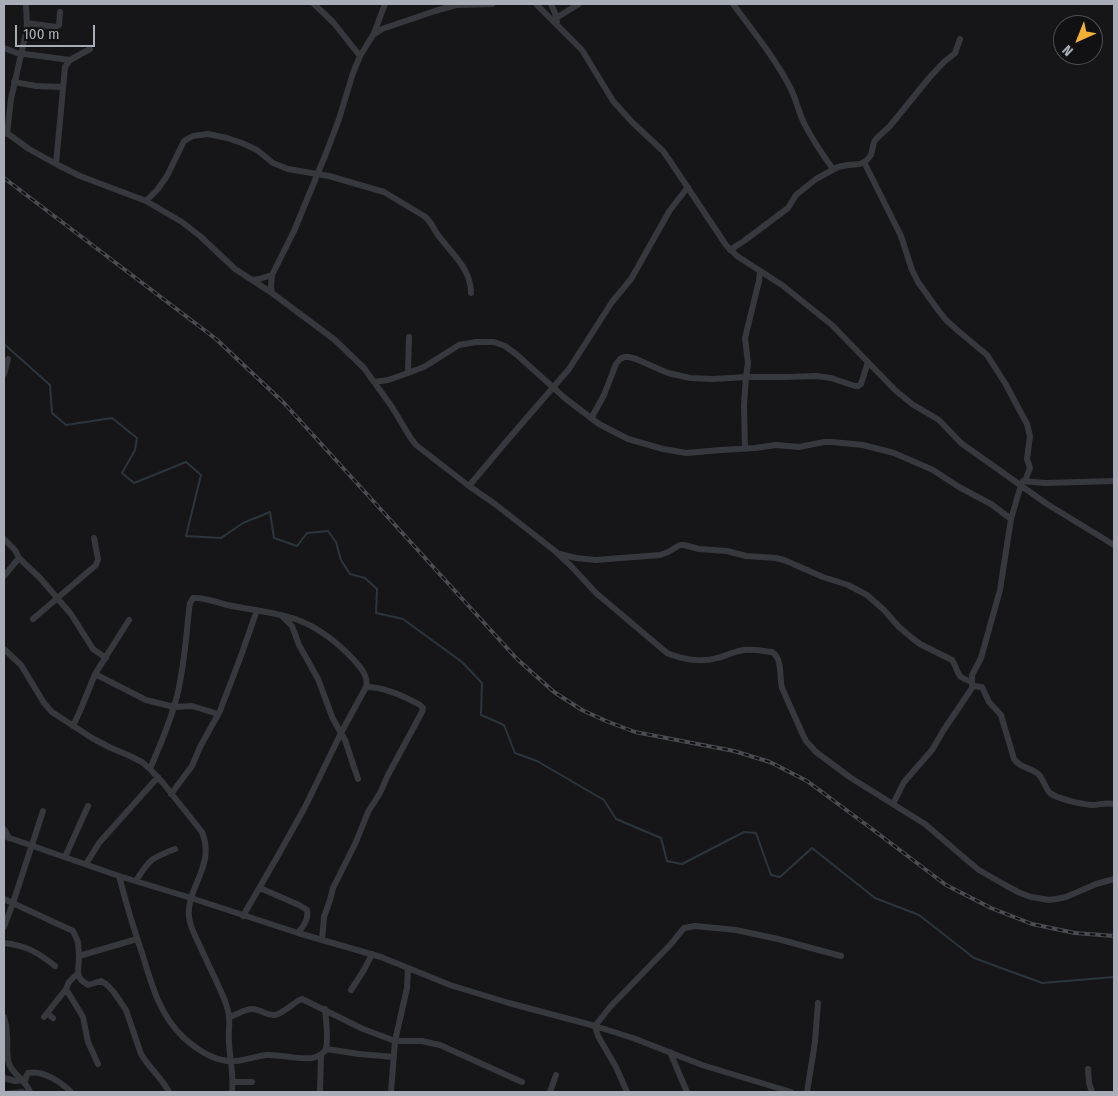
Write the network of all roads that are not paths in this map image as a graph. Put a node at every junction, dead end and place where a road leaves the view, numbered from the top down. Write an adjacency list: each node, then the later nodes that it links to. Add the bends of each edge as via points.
1 (26, 4): 11 (street)
2 (314, 4): 17 (street)
3 (385, 4): 12 (street)
4 (492, 4): 12 (street, via 456,5 382,28)
5 (536, 4): 10 (street)
6 (552, 4): 10 (street)
7 (579, 4): 10 (street)
8 (733, 4): 24 (street, via 779,68 806,127)
9 (60, 12): 11 (street, via 58,26)
10 (556, 21): 26 (street, via 582,50 613,101 663,151)
11 (27, 23): 16 (street)
12 (373, 35): 17 (street)
13 (960, 40): 22 (street, via 955,53 877,138 871,155)
14 (4, 48): 16 (street)
15 (90, 49): 18 (street)
16 (22, 53): 18 (street); 19 (street)
17 (360, 56): 25 (street)
18 (70, 60): 20 (street, via 65,67)
19 (14, 82): 20 (street); 21 (street)
20 (63, 87): 23 (street)
21 (5, 132): 23 (street)
22 (864, 162): 24 (street); 45 (street, via 901,236 918,282 946,320 987,355 1027,424 1030,468)
23 (56, 164): 27 (street)
24 (832, 169): 28 (street, via 799,192 788,208)
25 (317, 173): 27 (street, via 283,167 257,150 227,138 208,134 194,136 184,141 167,176); 30 (street); 33 (street, via 384,192 427,218 466,272)
26 (688, 187): 28 (street); 41 (street, via 670,210 631,279)
27 (146, 201): 31 (street, via 182,222 228,264)
28 (730, 250): 29 (street)
29 (760, 271): 36 (street, via 832,325); 39 (street, via 745,338)
30 (272, 275): 31 (street); 32 (street)
31 (252, 280): 32 (street)
32 (272, 293): 40 (street, via 336,340)
33 (471, 293)
34 (409, 337): 37 (street)
35 (8, 358): 38 (street)
36 (868, 362): 39 (street, via 858,386 816,376); 45 (street, via 903,398 939,420 961,443)
37 (408, 373): 40 (street); 41 (street, via 459,345 494,342 516,354)
38 (4, 374)
39 (746, 377): 42 (street, via 690,378 624,357 616,364); 43 (street)
40 (374, 382): 46 (street, via 416,445)
41 (554, 387): 42 (street); 46 (street)
42 (592, 417): 43 (street, via 628,438 672,451 686,453)
43 (745, 448): 47 (street, via 799,447 832,442 880,449 933,470)
44 (1114, 481): 45 (street)
45 (1023, 483): 47 (street); 50 (street, via 1047,504)
46 (469, 486): 51 (street)
47 (1011, 519): 62 (street, via 1000,590 981,658 972,675)
48 (94, 538): 54 (street, via 98,558 96,565)
49 (4, 539): 52 (street)
50 (1114, 545)
51 (555, 552): 62 (street, via 572,558 596,560 660,555 684,545 784,560 867,595 912,638 952,660 960,676); 72 (street, via 596,593 672,655 715,660 744,650 775,654 779,660 782,688 806,741 851,778)
52 (19, 558): 53 (street); 54 (street)
53 (4, 576)
54 (59, 599): 57 (street); 60 (street, via 93,649)
55 (257, 610): 56 (street); 64 (street, via 193,598); 65 (street)
56 (282, 615): 63 (street, via 309,625 342,648 363,670); 67 (street, via 292,626)
57 (33, 619)
58 (129, 620): 60 (street)
59 (4, 649): 66 (street, via 20,665 48,708)
60 (106, 658): 61 (street)
61 (95, 674): 64 (street, via 138,697); 66 (street)
62 (973, 684): 72 (street, via 936,744 900,788); 73 (street, via 982,687 1000,713 1014,760 1037,773 1050,792 1085,804)
63 (366, 687): 67 (street); 93 (street, via 399,694 423,708 368,812 337,880 324,917)
64 (174, 707): 65 (street, via 192,706); 68 (street)
65 (218, 714): 71 (street, via 192,766)
66 (73, 726): 68 (street)
67 (341, 733): 70 (street); 85 (street)
68 (150, 769): 69 (street)
69 (158, 777): 71 (street); 81 (street, via 99,843)
70 (358, 779)
71 (171, 794): 87 (street, via 200,828 206,842 206,854)
72 (893, 804): 83 (street, via 925,824 979,870 1026,895 1056,900)
73 (1114, 804)
74 (88, 806): 80 (street)
75 (43, 811): 78 (street)
76 (4, 829): 77 (street)
77 (6, 837): 78 (street)
78 (31, 846): 80 (street); 88 (street)
79 (175, 849): 84 (street, via 151,860)
80 (65, 857): 81 (street)
81 (86, 864): 82 (street)
82 (119, 876): 84 (street); 92 (street)
83 (1114, 879)
84 (136, 881): 87 (street)
85 (260, 888): 89 (street); 91 (street, via 307,910 305,923)
86 (4, 898): 88 (street)
87 (191, 898): 89 (street); 106 (street, via 191,925 223,995)
88 (13, 903): 90 (street); 96 (street, via 73,931)
89 (243, 916): 91 (street)
90 (4, 927)
91 (298, 933): 93 (street)
92 (137, 939): 96 (street); 114 (street, via 154,992 171,1023 209,1056)
93 (322, 940): 95 (street)
94 (4, 943): 98 (street, via 32,950)
95 (372, 954): 99 (street); 102 (street)
96 (79, 956): 100 (street)
97 (841, 956): 108 (street, via 744,932 684,928)
98 (55, 966)
99 (408, 969): 108 (street, via 509,1003); 109 (street)
100 (78, 973): 101 (street); 124 (street, via 86,984 101,981 113,991 126,1010 141,1054)
101 (66, 989): 107 (street, via 46,1015); 115 (street, via 82,1014 88,1042)
102 (351, 990)
103 (818, 1003): 132 (street)
104 (325, 1009): 106 (street, via 302,999 275,1015 250,1009); 109 (street, via 346,1022); 110 (street)
105 (4, 1017): 122 (street, via 8,1060)
106 (229, 1017): 114 (street, via 228,1042)
107 (53, 1018)
108 (595, 1026): 111 (street); 129 (street)
109 (395, 1041): 113 (street); 121 (street, via 440,1045)
110 (326, 1049): 112 (street); 113 (street)
111 (670, 1052): 130 (street); 131 (street)
112 (320, 1054): 114 (street, via 312,1058 268,1055); 126 (street)
113 (394, 1057): 127 (street)
114 (232, 1062): 119 (street)
115 (98, 1064)
116 (1088, 1069): 133 (street)
117 (556, 1075): 128 (street)
118 (4, 1078): 122 (street)
119 (233, 1082): 120 (street); 125 (street)
120 (252, 1082)
121 (522, 1082)
122 (26, 1086): 123 (street, via 28,1073 36,1072 52,1078)
123 (71, 1092)
124 (169, 1092)
125 (232, 1092)
126 (320, 1092)
127 (391, 1092)
128 (550, 1092)
129 (627, 1092)
130 (687, 1092)
131 (791, 1092)
132 (807, 1092)
133 (1092, 1092)

